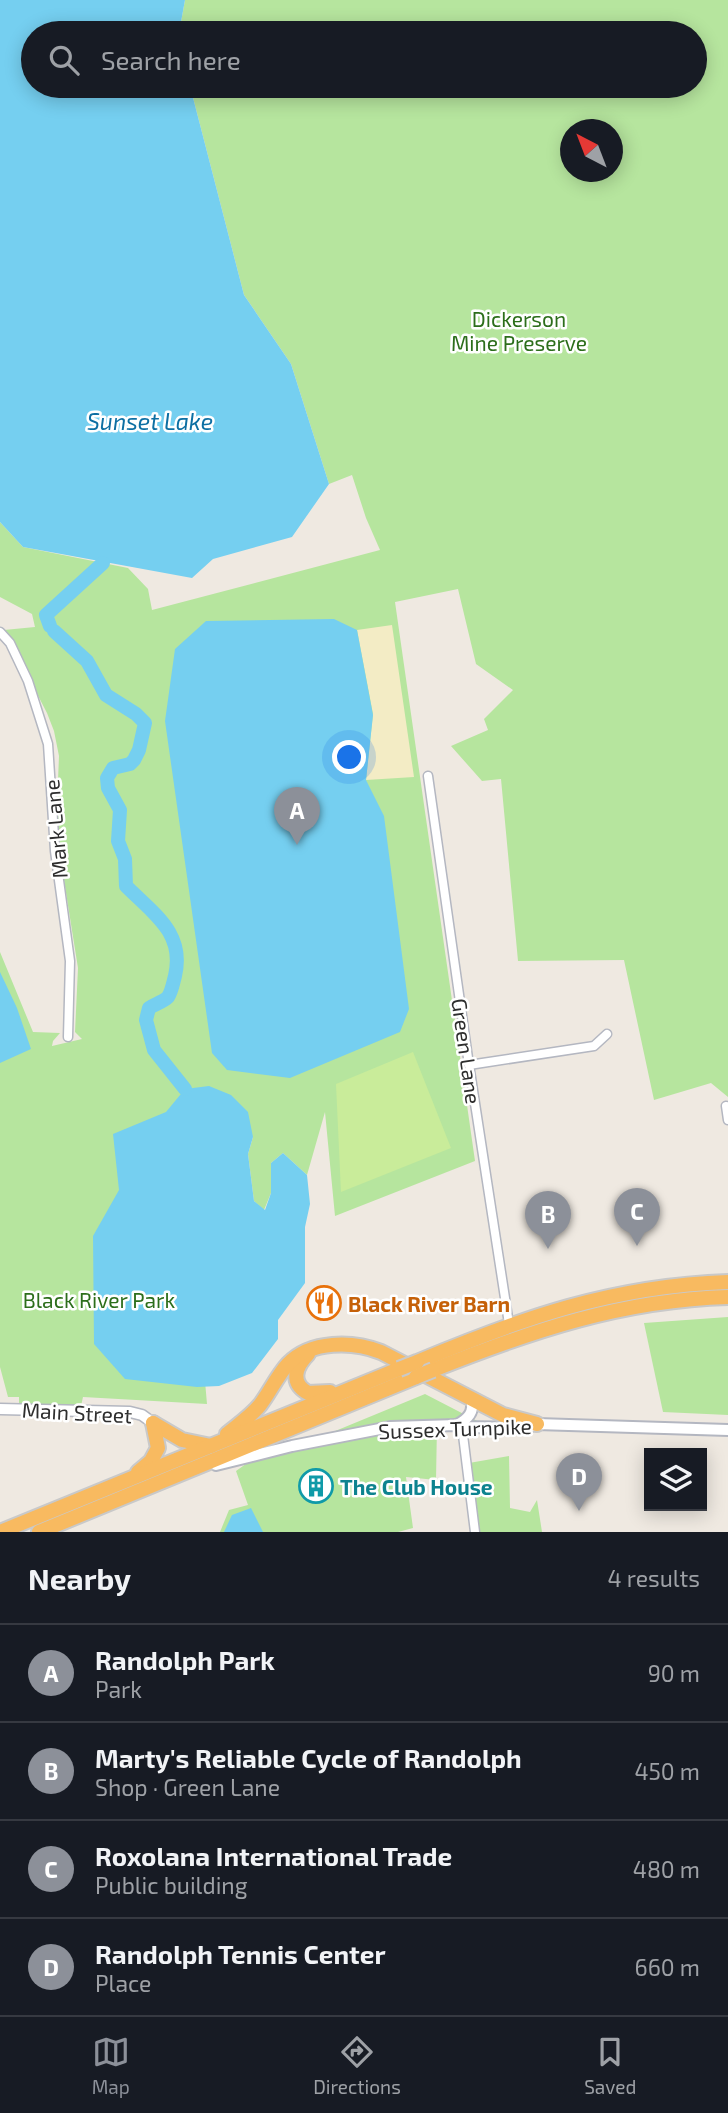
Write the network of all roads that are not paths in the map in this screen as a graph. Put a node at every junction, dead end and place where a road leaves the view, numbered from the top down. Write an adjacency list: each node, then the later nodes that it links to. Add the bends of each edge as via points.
1 (0, 632): 4 (street, Mark Lane, via 28,681 48,744 55,851 70,961)
2 (428, 776): 5 (street, Green Lane)
3 (607, 1034): 5 (street, via 594,1046)
4 (68, 1037)
5 (468, 1065): 10 (street, Green Lane)
6 (726, 1106): 7 (street)
7 (728, 1120)
8 (728, 1282): 10 (highway, via 623,1293)
9 (728, 1297): 20 (highway, bridge, via 602,1312 529,1333)
10 (509, 1324): 12 (highway, bridge)
11 (314, 1350): 12 (highway, via 297,1368 296,1380 302,1390 316,1394); 13 (highway, via 335,1344 362,1345); 19 (highway, via 293,1359 258,1407)
12 (358, 1386): 19 (highway)
13 (471, 1399): 16 (highway, via 503,1415); 17 (main road, via 470,1416)
14 (0, 1409): 15 (street, Main Street, via 130,1412)
15 (153, 1423): 19 (highway, via 182,1440); 21 (highway, via 159,1443 156,1454)
16 (537, 1424): 17 (main road, Sussex Turnpike, via 525,1428); 18 (main road, Sussex Turnpike)
17 (459, 1426): 20 (main road, Sussex Turnpike, via 372,1430); 24 (street)
18 (728, 1430)
19 (212, 1446): 21 (highway)
20 (186, 1472): 23 (highway)
21 (131, 1478): 22 (highway)
22 (0, 1532)
23 (39, 1532)
24 (475, 1532)

